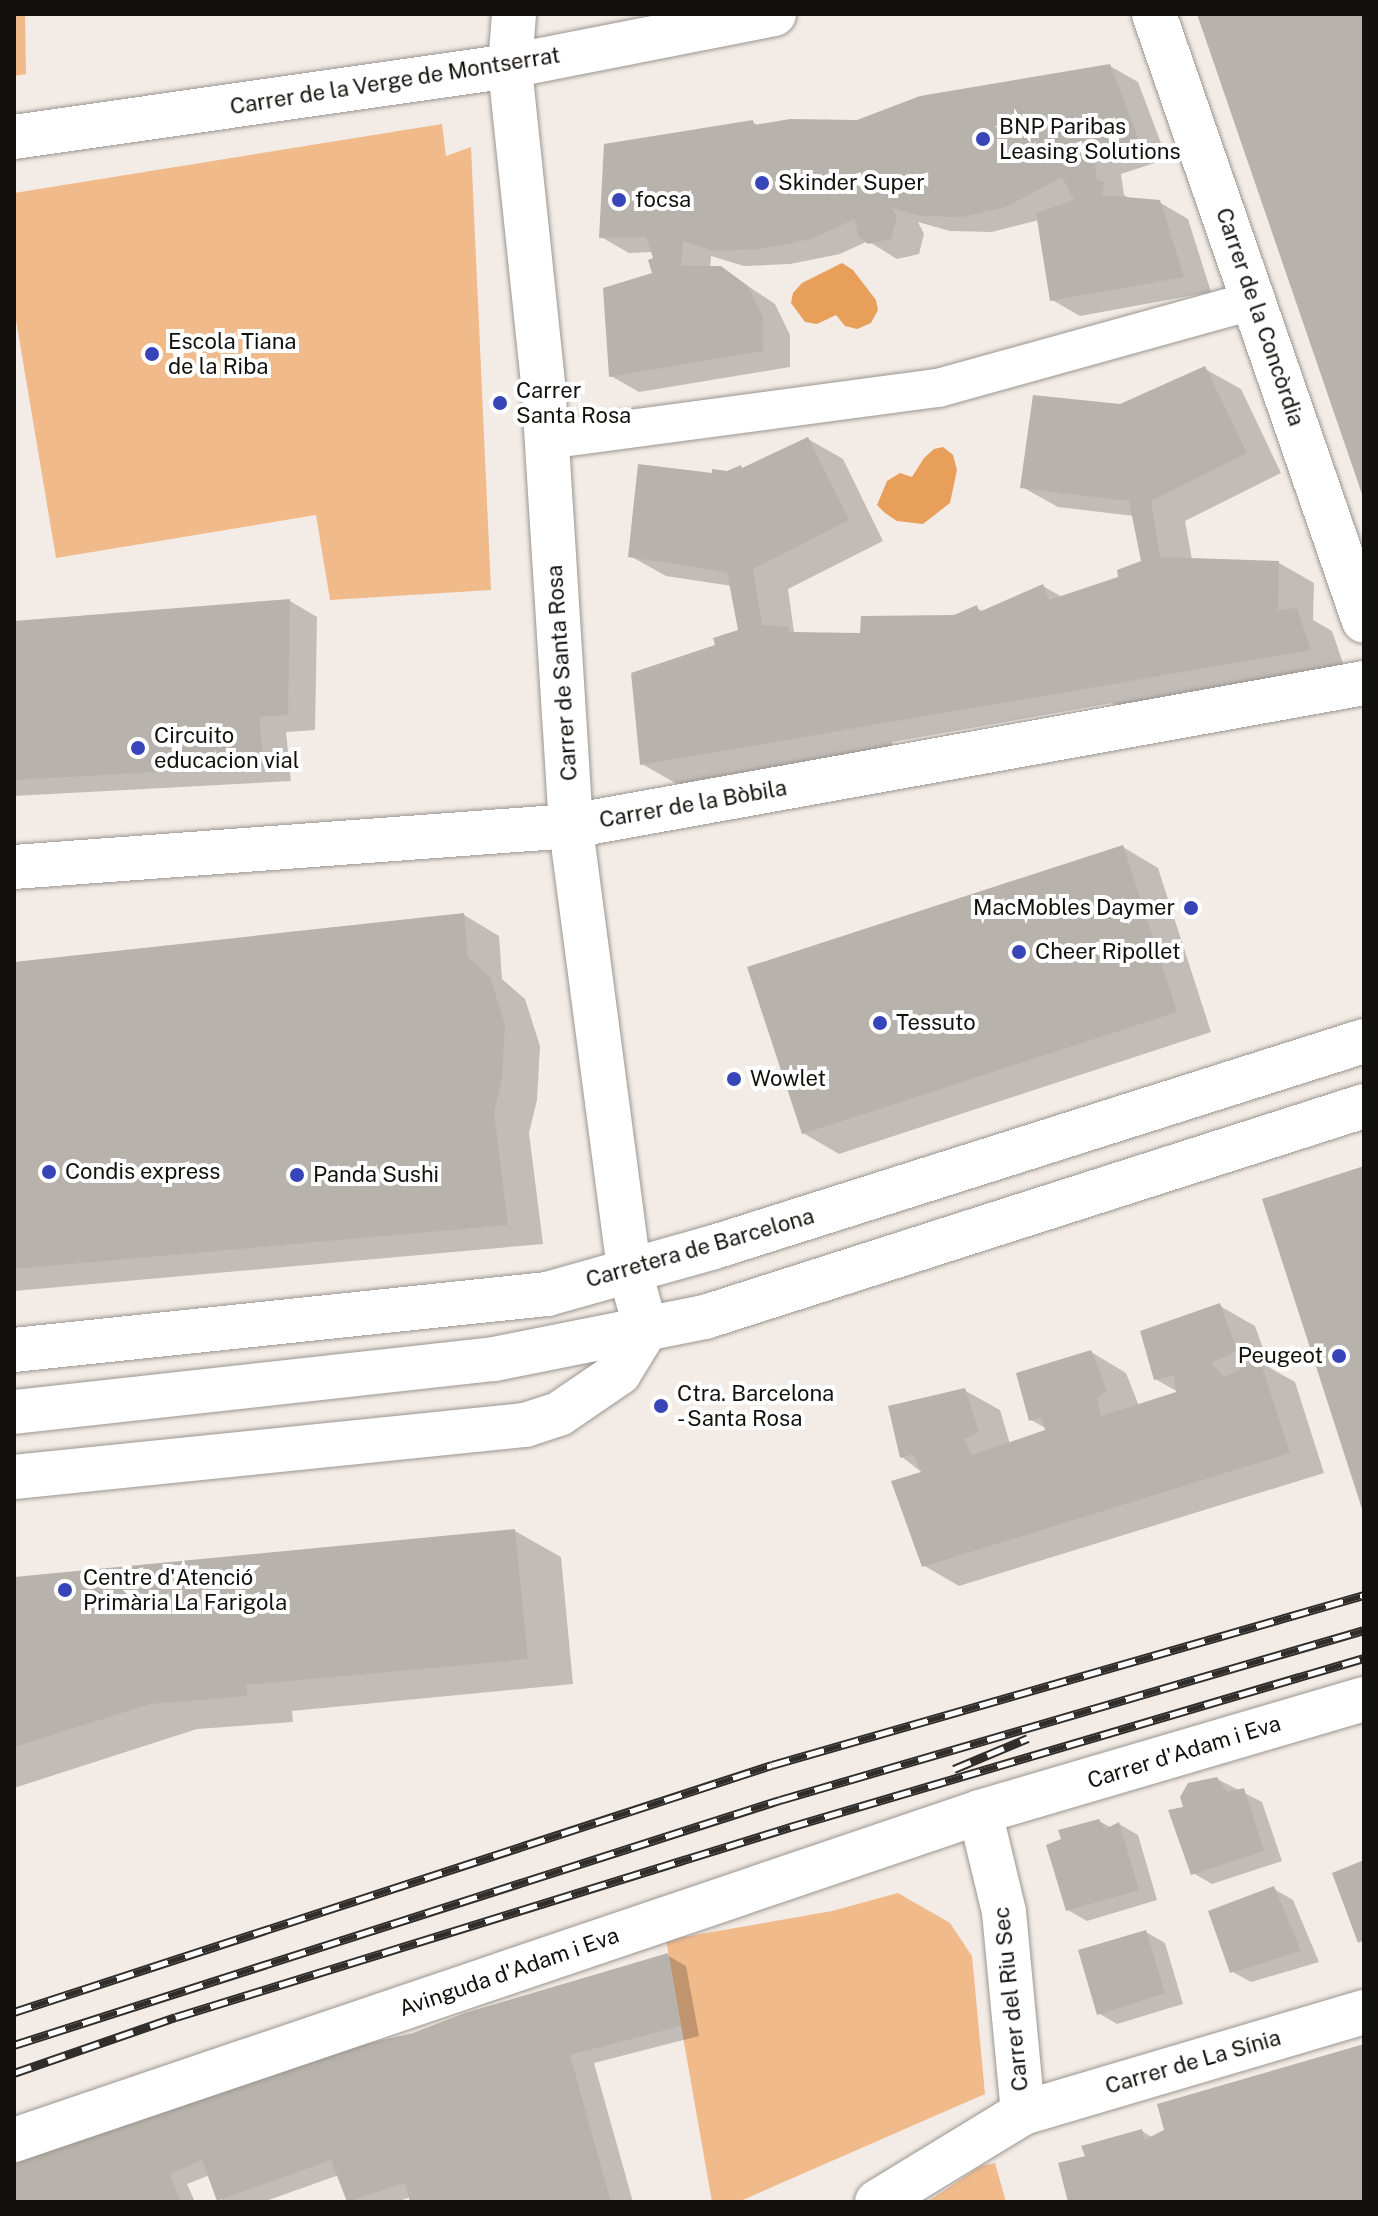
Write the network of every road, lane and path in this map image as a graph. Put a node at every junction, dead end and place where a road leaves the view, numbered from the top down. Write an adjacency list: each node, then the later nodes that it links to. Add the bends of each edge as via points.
1 (514, 14): 4 (street, Carrer de Santa Rosa)
2 (774, 14): 4 (street, Carrer de la Verge de Montserrat)
3 (1154, 14): 6 (street, Carrer de la Concòrdia)
4 (510, 66): 5 (street, Carrer de la Verge de Montserrat); 7 (street, Carrer de Santa Rosa)
5 (14, 137)
6 (1256, 300): 7 (street, via 938,388); 8 (street, Carrer de la Concòrdia)
7 (547, 440): 10 (street, Carrer de Santa Rosa)
8 (1364, 621)
9 (1364, 683): 10 (street, Carrer de la Bòbila)
10 (571, 826): 11 (street, Carrer de la Bòbila); 14 (street, Carrer de Santa Rosa)
11 (14, 867)
12 (1364, 1041): 14 (street, Carretera de Barcelona, via 711,1248)
13 (1364, 1106): 15 (street, via 718,1313)
14 (629, 1269): 15 (street, Carrer de Santa Rosa); 16 (street, Carretera de Barcelona, via 547,1294)
15 (646, 1329): 17 (street, via 494,1359); 18 (street, via 608,1382 559,1414 525,1425)
16 (14, 1350)
17 (14, 1412)
18 (14, 1477)
19 (1364, 1699): 20 (street, Carrer d'Adam i Eva)
20 (992, 1809): 22 (street, Carrer del Riu Sec); 23 (street, Avinguda d'Adam i Eva)
21 (1364, 2012): 22 (street, Carrer de La Sínia)
22 (1023, 2113): 24 (street, Carrer del Riu Sec)
23 (14, 2140)
24 (877, 2202)

